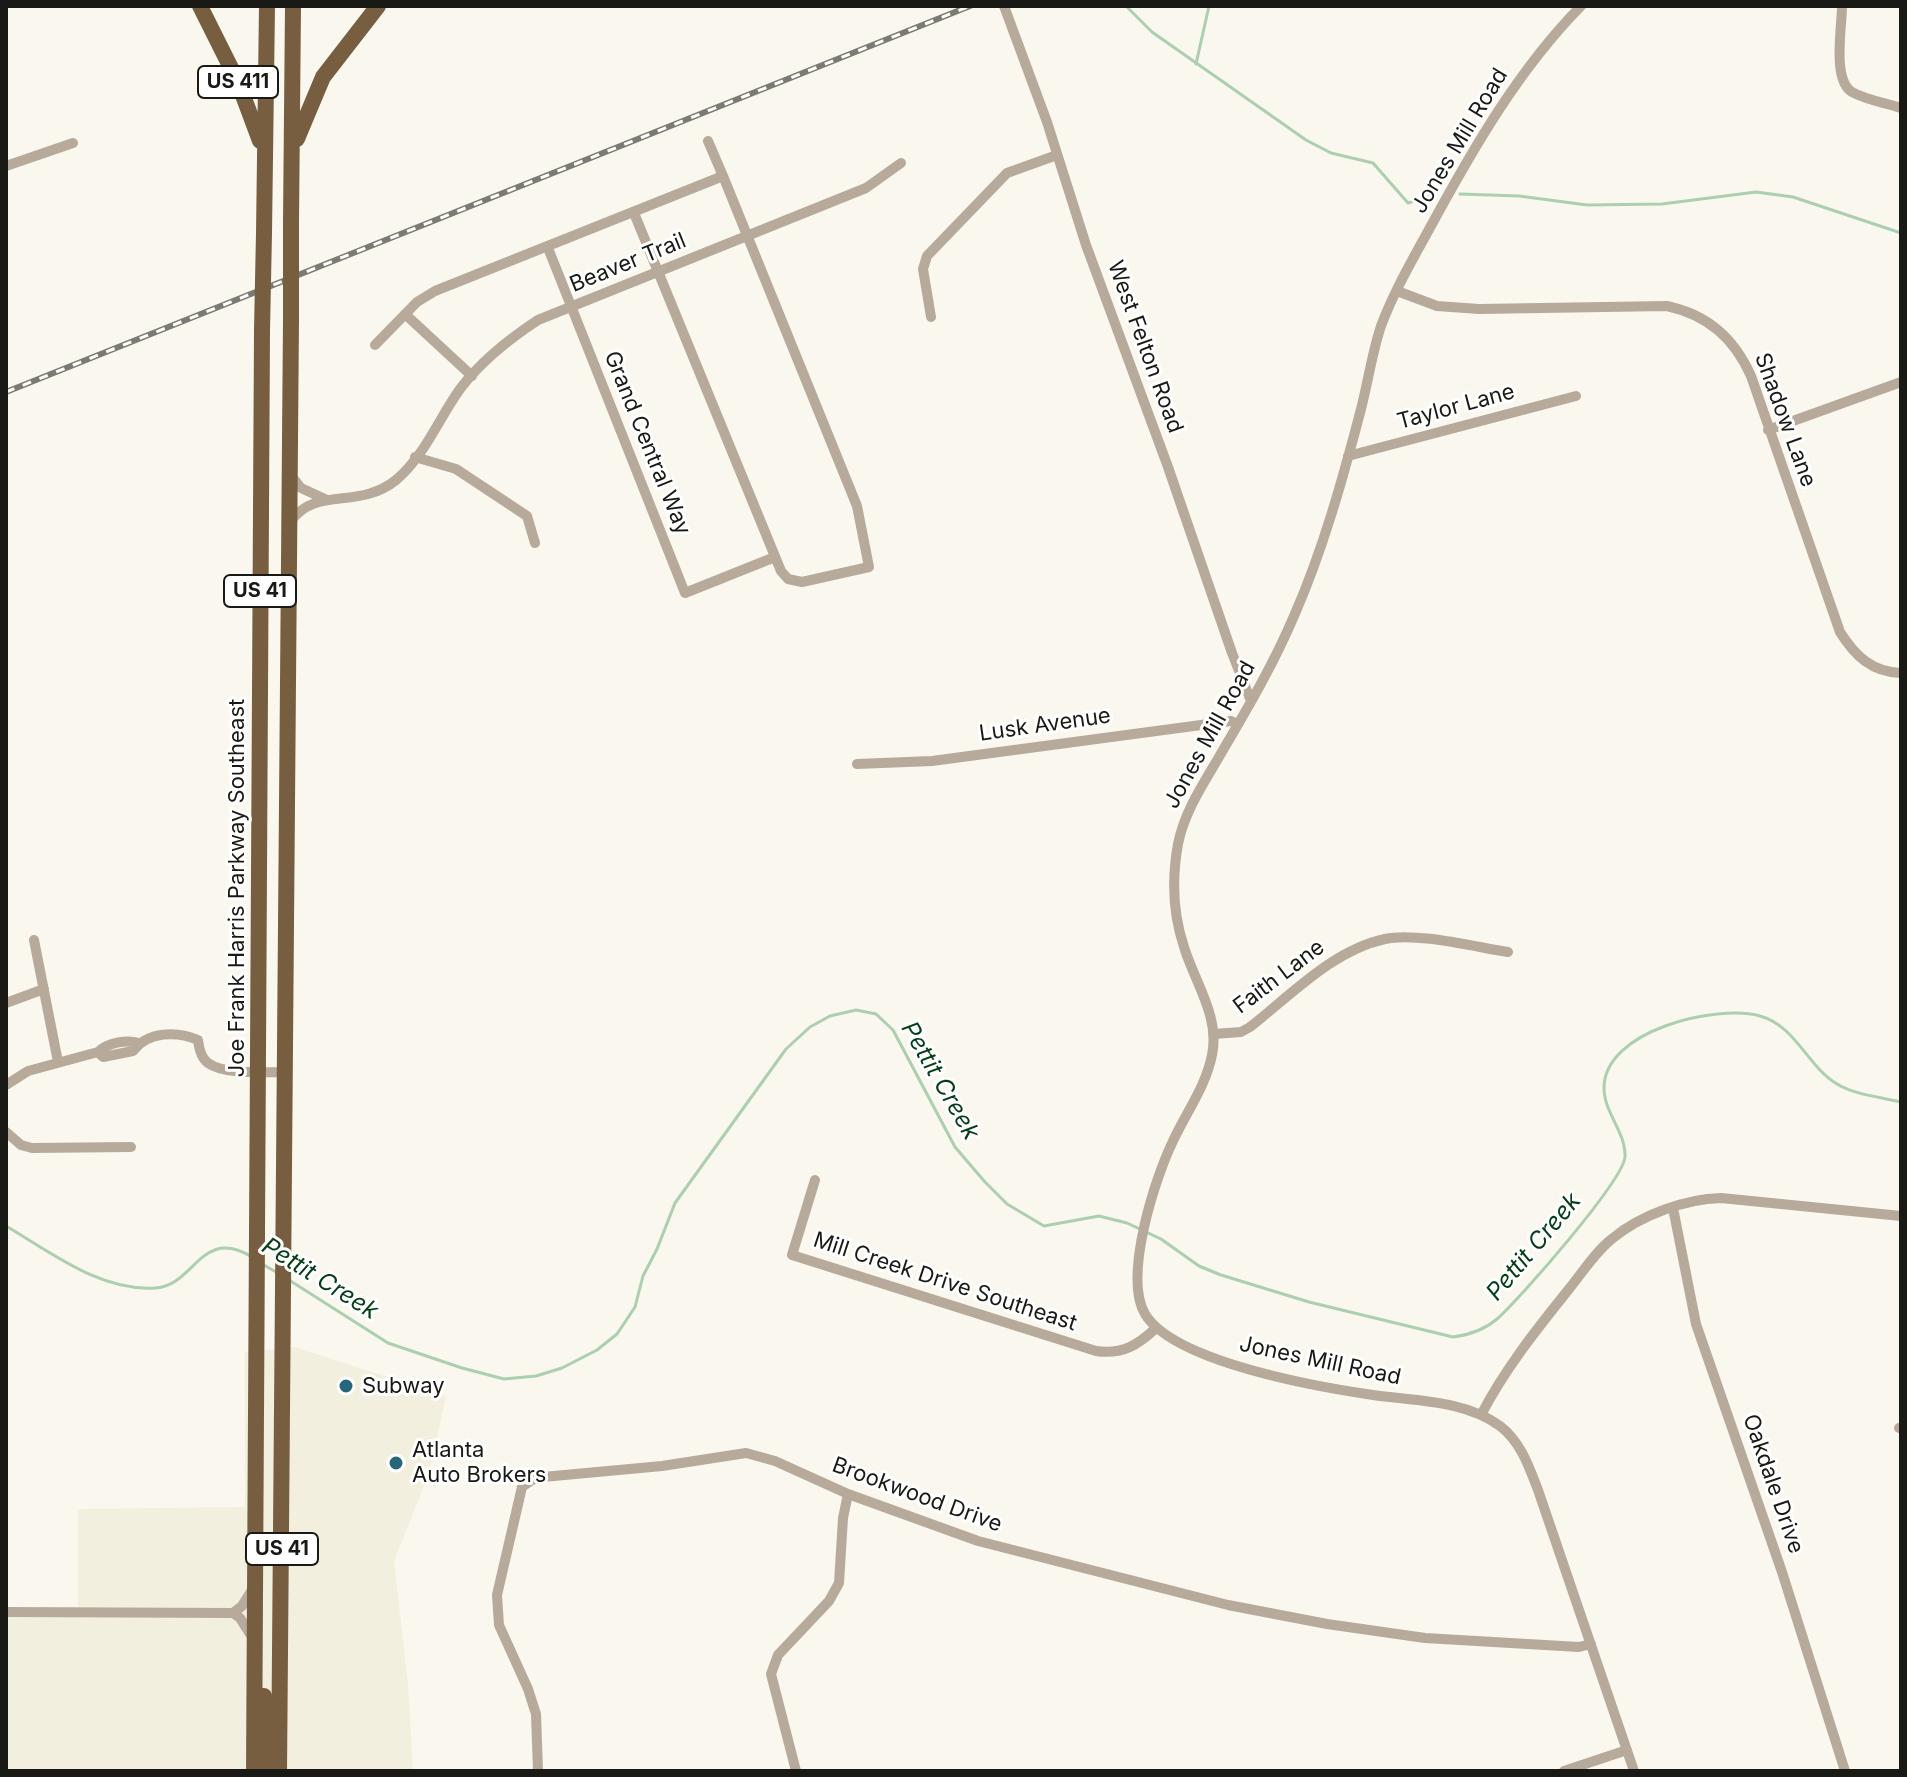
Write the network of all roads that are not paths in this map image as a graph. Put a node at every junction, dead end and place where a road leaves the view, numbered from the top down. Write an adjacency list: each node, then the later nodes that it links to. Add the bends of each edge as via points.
1 (200, 6): 13 (highway, US 411, via 243,93)
2 (267, 6): 13 (highway, Joe Frank Harris Parkway Southeast / US 41)
3 (293, 6): 12 (highway, US 41)
4 (378, 6): 12 (highway, via 315,92)
5 (1004, 6): 11 (street, West Felton Road)
6 (1581, 6): 21 (street, Jones Mill Road, via 1528,68 1483,134)
7 (1842, 6): 8 (street, via 1843,83 1851,91)
8 (1901, 108)
9 (708, 141): 16 (street)
10 (73, 143): 15 (street)
11 (1057, 155): 24 (street, via 1007,173 927,256 923,269); 38 (street, West Felton Road)
12 (292, 160): 32 (highway, US 41, bridge)
13 (265, 162): 47 (highway, Joe Frank Harris Parkway Southeast / US 41, bridge)
14 (901, 163): 18 (street, Beaver Trail, via 866,188)
15 (6, 166)
16 (723, 176): 17 (street); 18 (street)
17 (634, 213): 19 (street); 20 (street)
18 (748, 236): 20 (street, Beaver Trail); 36 (street, via 857,506 869,567 795,581 781,571)
19 (548, 248): 22 (street, Grand Central Way); 23 (street, via 435,291)
20 (659, 273): 22 (street, Beaver Trail); 36 (street)
21 (1397, 291): 29 (street, Shadow Lane, via 1437,306 1479,309 1638,304 1683,310 1716,326 1741,354); 30 (street, Jones Mill Road, via 1381,328)
22 (571, 308): 26 (street, Beaver Trail, via 538,320 504,342); 36 (street, Grand Central Way, via 685,593)
23 (405, 314): 25 (street); 26 (street)
24 (931, 317)
25 (375, 345)
26 (472, 376): 31 (street, Beaver Trail)
27 (1900, 384): 29 (street)
28 (1576, 396): 30 (street, Taylor Lane)
29 (1768, 430): 37 (street, Shadow Lane, via 1840,632 1865,662)
30 (1348, 456): 38 (street, Jones Mill Road, via 1302,598)
31 (415, 457): 33 (street, Beaver Trail, via 379,491); 35 (street, via 456,469 527,516)
32 (289, 473): 33 (street, via 306,492); 34 (highway, US 41)
33 (327, 500): 34 (street, Beaver Trail, via 301,509)
34 (289, 524): 48 (highway, US 41)
35 (535, 543)
36 (775, 557)
37 (1901, 673)
38 (1251, 701): 39 (street, Jones Mill Road)
39 (1238, 724): 40 (street, Lusk Avenue, via 932,761); 45 (street, Jones Mill Road, via 1186,816 1175,875 1181,936)
40 (857, 764)
41 (34, 940): 43 (street)
42 (1508, 952): 45 (street, Faith Lane, via 1386,938 1342,954 1250,1027)
43 (44, 989): 44 (street); 46 (street)
44 (6, 1003)
45 (1214, 1034): 55 (street, Jones Mill Road, via 1208,1070 1163,1164 1139,1259 1139,1299)
46 (58, 1062): 47 (street, via 98,1052 103,1057 133,1051 139,1043 169,1033 198,1040 207,1063); 49 (street)
47 (259, 1072): 48 (street); 58 (highway, Joe Frank Harris Parkway Southeast / US 41)
48 (285, 1072): 66 (highway, US 41)
49 (6, 1085)
50 (6, 1132): 51 (street, via 32,1148)
51 (131, 1147)
52 (815, 1180): 55 (street, Mill Creek Drive Southeast, via 792,1255 1096,1351 1130,1348)
53 (1673, 1208): 54 (street, via 1703,1198 1744,1198); 56 (street, via 1632,1224 1611,1239 1520,1351); 71 (street, Oakdale Drive, via 1696,1324)
54 (1901, 1216)
55 (1156, 1328): 56 (street, Jones Mill Road, via 1186,1347 1246,1367)
56 (1481, 1415): 61 (street, Jones Mill Road, via 1508,1433 1526,1461)
57 (848, 1494): 61 (street, Brookwood Drive, via 978,1541 1228,1605 1425,1638); 67 (street, Brookwood Drive, via 746,1453 543,1477 522,1487 497,1595 499,1625 536,1714); 68 (street, via 839,1583 829,1601 778,1655 771,1674)
58 (256, 1582): 60 (street); 62 (highway, Joe Frank Harris Parkway Southeast / US 41)
59 (6, 1612): 60 (street)
60 (233, 1613): 62 (street)
61 (1591, 1644): 63 (street, Jones Mill Road)
62 (255, 1645): 64 (highway, Joe Frank Harris Parkway Southeast / US 41); 65 (highway, via 265,1697)
63 (1627, 1750): 69 (street); 70 (street, Jones Mill Road)
64 (254, 1771)
65 (268, 1771)
66 (279, 1771)
67 (538, 1771)
68 (796, 1771)
69 (1564, 1771)
70 (1634, 1771)
71 (1845, 1771)

